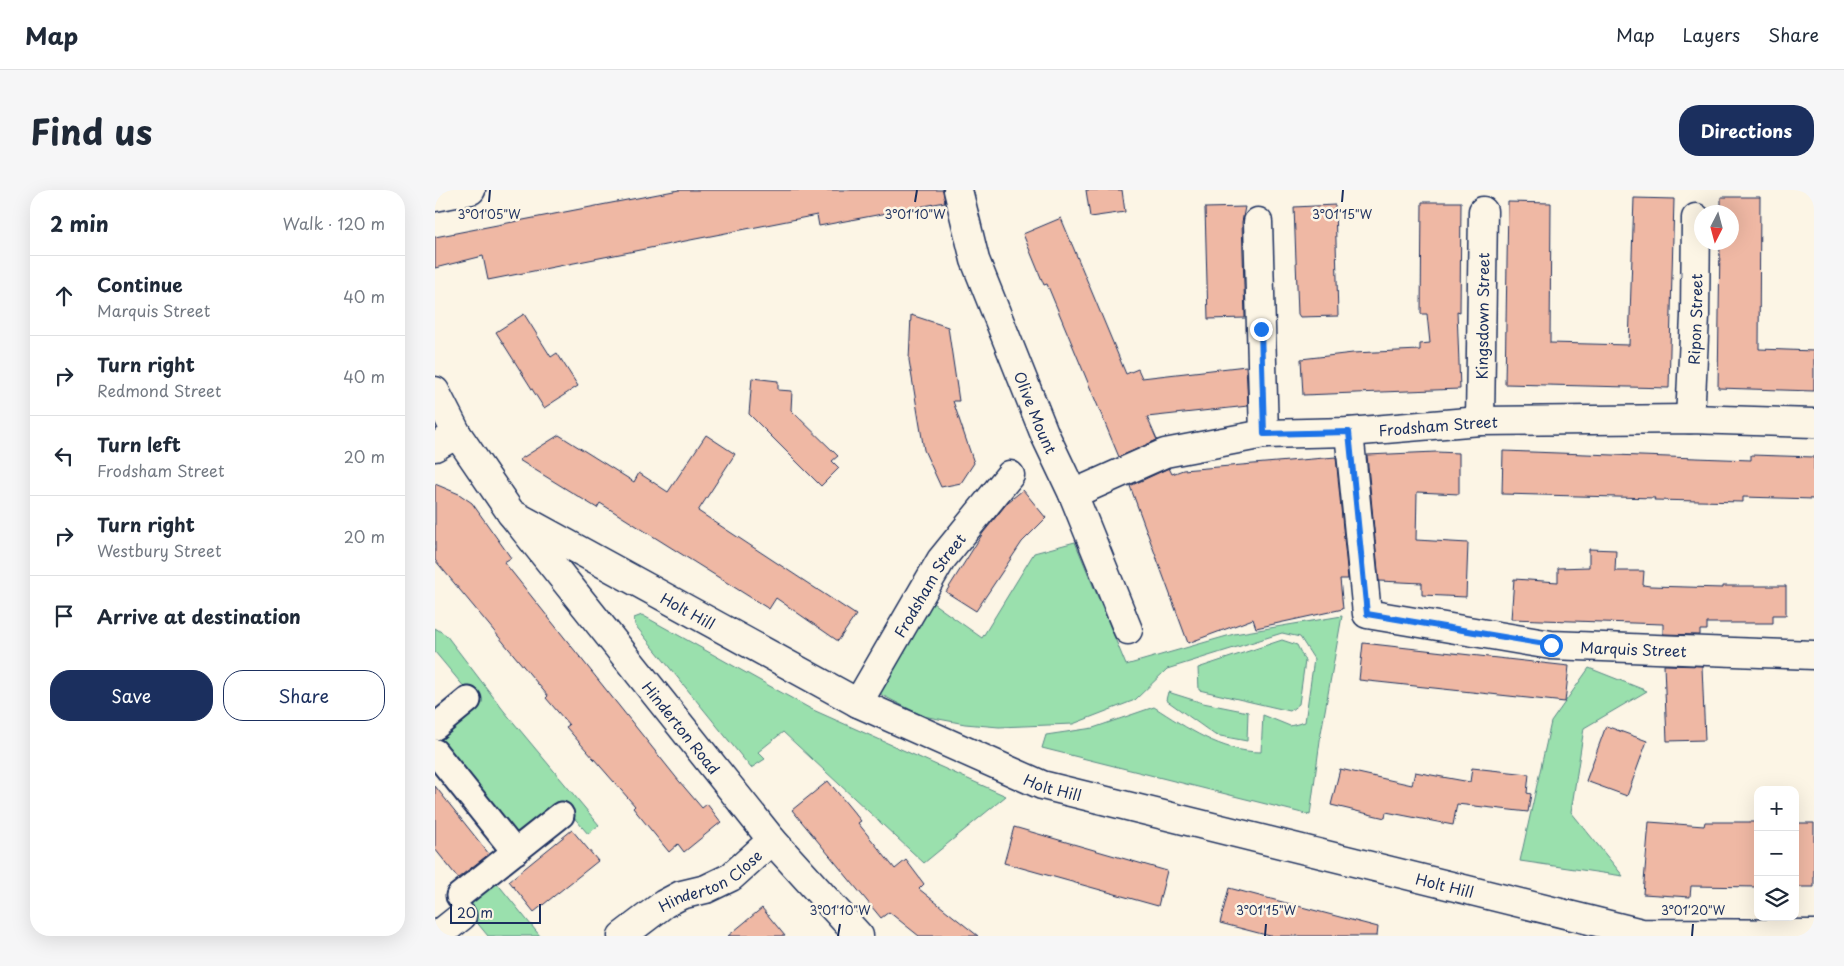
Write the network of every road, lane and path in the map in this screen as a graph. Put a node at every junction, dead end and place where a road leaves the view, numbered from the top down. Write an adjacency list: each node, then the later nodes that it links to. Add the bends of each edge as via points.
1 (471, 190): 3 (street)
2 (957, 190): 15 (street, Olive Mount, via 975,260 1045,435)
3 (435, 197)
4 (1483, 211): 9 (street, Kingsdown Street)
5 (1258, 222): 12 (street)
6 (1696, 250): 8 (street, Ripon Street)
7 (435, 391): 13 (street, Hinderton Road)
8 (1690, 419): 9 (street, Frodsham Street); 10 (street, Frodsham Street)
9 (1480, 422): 11 (street, Frodsham Street)
10 (1814, 423)
11 (1349, 432): 12 (street, Frodsham Street); 18 (street, Marquis Street, via 1367,614 1551,645)
12 (1264, 434): 15 (street, Frodsham Street, via 1165,453)
13 (446, 440): 16 (street, Hinderton Road)
14 (1010, 475): 20 (street, Frodsham Street, via 941,560)
15 (1073, 494): 17 (street, Olive Mount)
16 (511, 513): 20 (street, Holt Hill); 24 (street, Hinderton Road)
17 (1128, 630)
18 (1814, 655)
19 (469, 700): 21 (street)
20 (858, 704): 28 (street, Holt Hill, via 1042,785)
21 (435, 727)
22 (435, 752): 25 (street)
23 (561, 815): 25 (street)
24 (772, 840): 30 (street, Hinderton Close, via 731,877 664,904); 31 (street, Hinderton Road)
25 (515, 852): 26 (street)
26 (461, 906): 29 (street)
27 (1814, 934): 28 (street, Holt Hill)
28 (1644, 935)
29 (437, 936)
30 (622, 936)
31 (859, 936)

